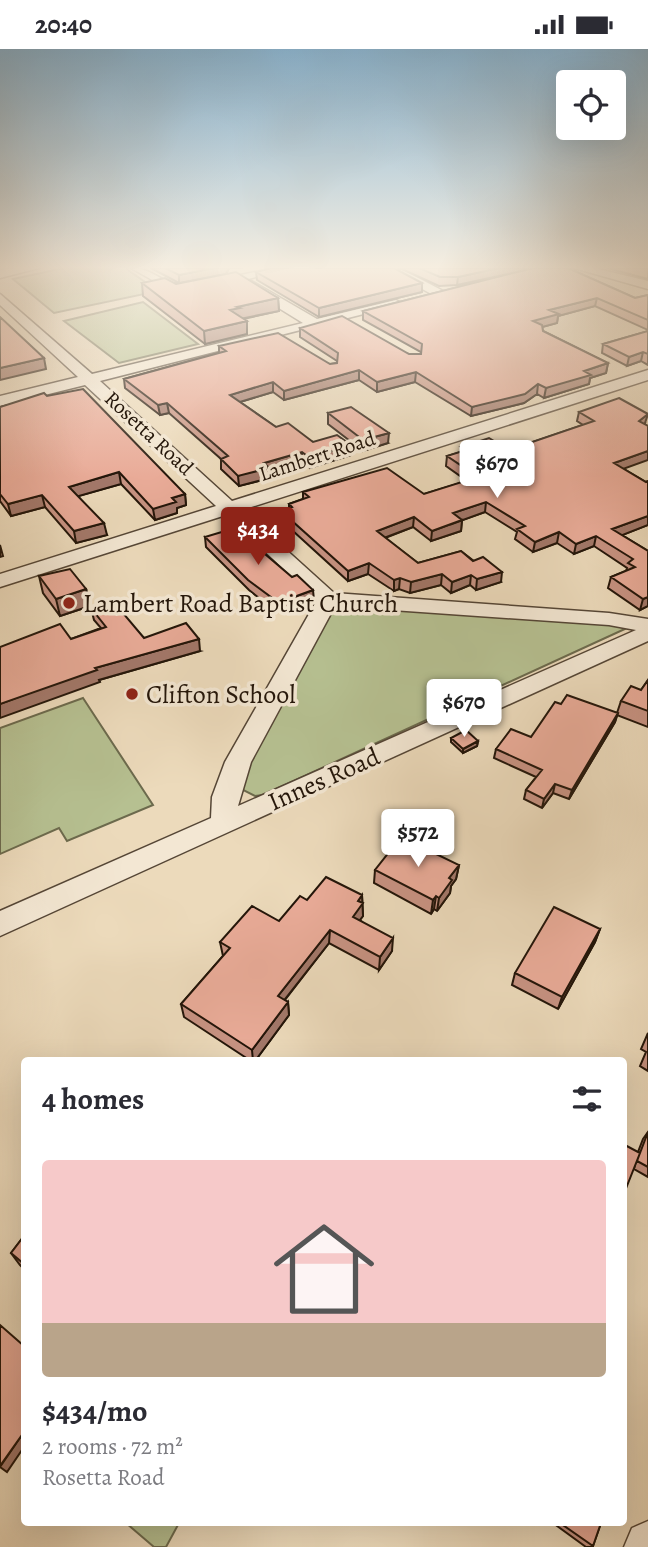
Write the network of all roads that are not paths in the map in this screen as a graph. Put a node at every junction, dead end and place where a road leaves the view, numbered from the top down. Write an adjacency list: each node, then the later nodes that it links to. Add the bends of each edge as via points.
1 (44, 338): 7 (street, Rosetta Road)
2 (259, 338): 7 (street)
3 (286, 338): 4 (street)
4 (297, 345)
5 (617, 370): 6 (street)
6 (642, 377): 9 (street, Lambert Road)
7 (90, 380): 8 (street); 9 (street, Rosetta Road)
8 (0, 401)
9 (230, 508): 10 (street, Lambert Road); 11 (street, Rosetta Road)
10 (0, 581)
11 (328, 599): 12 (street, via 609,618); 14 (street, via 229,781)
12 (648, 626)
13 (648, 633): 14 (street, Innes Road)
14 (224, 823): 15 (street, Innes Road)
15 (0, 924)

